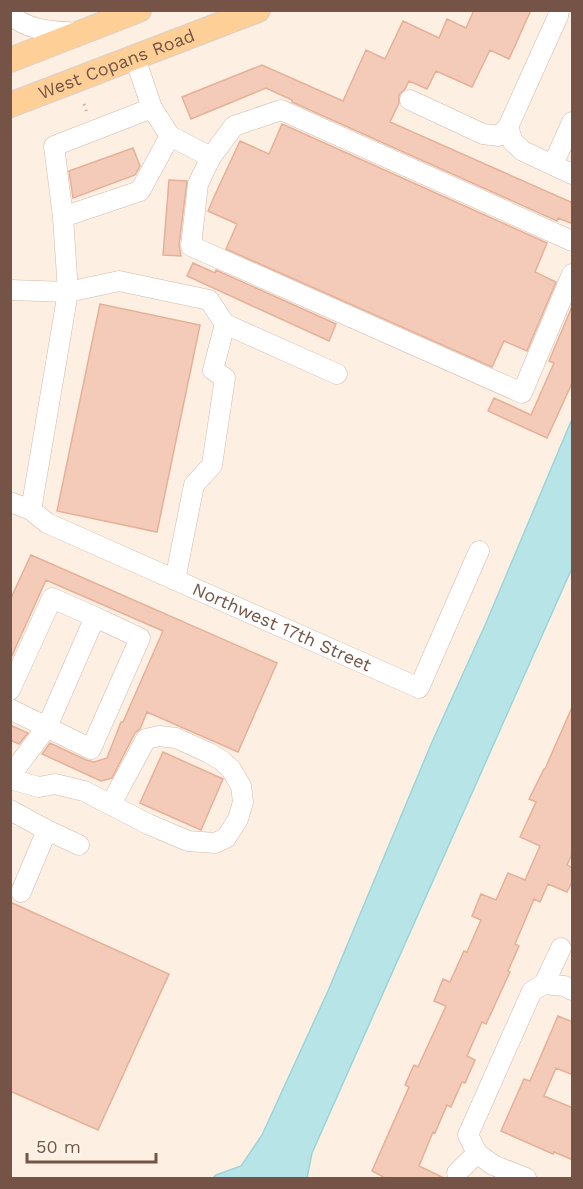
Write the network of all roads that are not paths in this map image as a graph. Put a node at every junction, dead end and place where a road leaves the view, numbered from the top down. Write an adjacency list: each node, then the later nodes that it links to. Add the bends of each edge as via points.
1 (140, 10): 5 (main road)
2 (258, 10): 6 (main road, West Copans Road)
3 (10, 14): 5 (street, via 28,26)
4 (565, 15): 12 (street)
5 (82, 33): 7 (main road)
6 (135, 58): 9 (main road, West Copans Road); 10 (street)
7 (10, 60)
8 (410, 100): 12 (street, via 483,134 499,136)
9 (10, 105)
10 (152, 108): 13 (street); 17 (street, via 54,146)
11 (573, 122): 15 (street)
12 (508, 126): 15 (street, via 513,142 523,151)
13 (170, 136): 14 (street); 17 (street, via 140,191)
14 (211, 157): 18 (street, via 234,126 281,110); 19 (street, via 198,184 191,246 522,393)
15 (553, 165): 16 (street)
16 (573, 174)
17 (63, 217): 21 (street)
18 (573, 241)
19 (573, 274)
20 (10, 290): 21 (street)
21 (68, 292): 22 (street, via 119,281 209,300); 25 (street)
22 (225, 324): 23 (street); 27 (street, via 213,370 225,378 212,465 194,485)
23 (337, 374)
24 (10, 502): 25 (street, Northwest 17th Street)
25 (32, 510): 27 (street, Northwest 17th Street, via 47,523)
26 (479, 551): 27 (street, Northwest 17th Street, via 419,687)
27 (176, 580)
28 (95, 617): 29 (street, via 52,598); 31 (street); 31 (street, via 140,638 91,749)
29 (10, 690)
30 (10, 709): 31 (street)
31 (47, 727): 32 (street)
32 (10, 777): 33 (street, via 39,787 70,786)
33 (111, 804): 33 (street, via 188,842 215,843 226,838 243,802 241,786 221,760 176,738 159,736 146,739)
34 (10, 810): 35 (street)
35 (47, 830): 36 (street); 37 (street)
36 (79, 845)
37 (21, 892)
38 (561, 948): 39 (street)
39 (544, 984): 40 (street); 41 (street, via 532,991 468,1135)
40 (573, 990)
41 (477, 1153): 42 (street); 43 (street)
42 (457, 1173)
43 (526, 1179)

